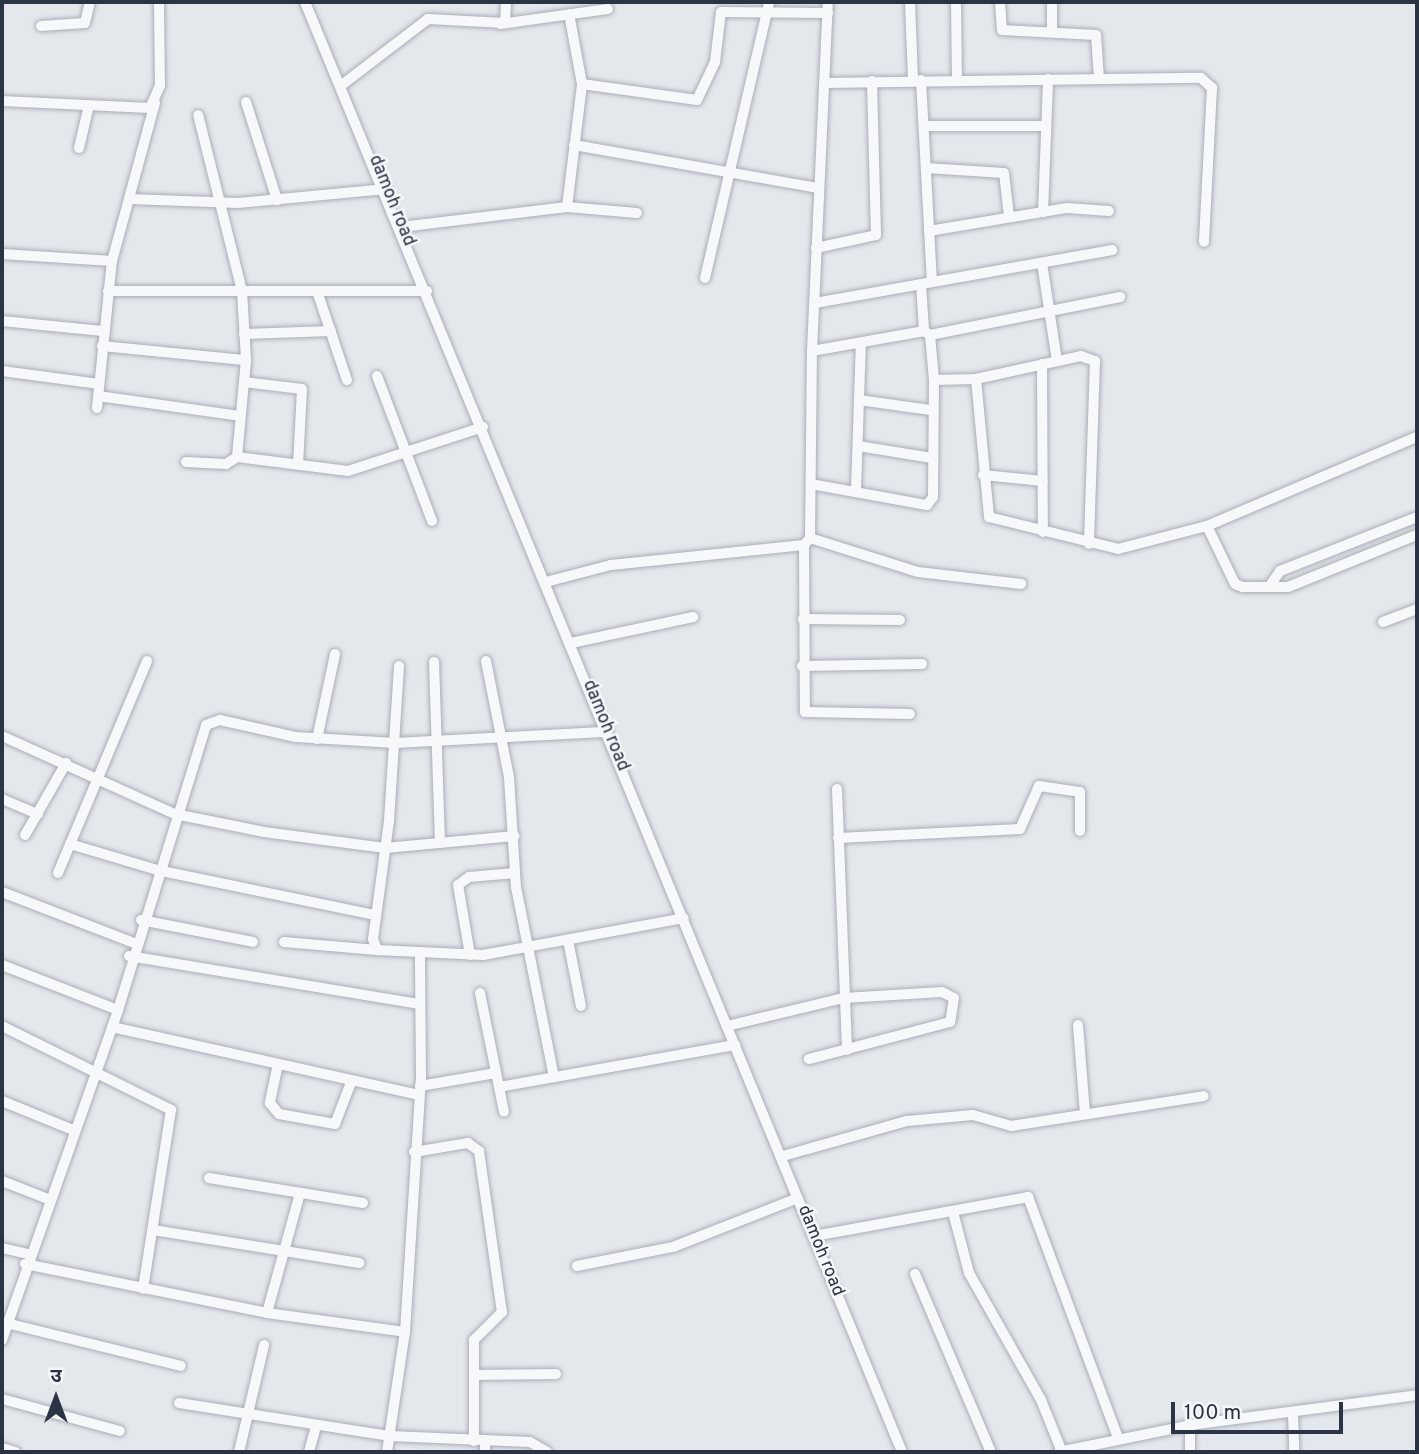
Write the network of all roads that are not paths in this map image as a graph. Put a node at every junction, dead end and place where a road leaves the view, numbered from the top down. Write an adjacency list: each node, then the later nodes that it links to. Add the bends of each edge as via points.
1 (90, 2): 14 (street, via 85,23)
2 (159, 2): 27 (street, via 162,52)
3 (305, 2): 23 (street, damoh road)
4 (506, 2): 13 (street)
5 (910, 2): 20 (street)
6 (956, 2): 17 (street)
7 (1000, 2): 16 (street, via 1002,30)
8 (1052, 2): 16 (street)
9 (768, 6): 10 (street); 24 (street, via 721,12 715,62 697,100); 35 (street)
10 (828, 7): 22 (street)
11 (608, 9): 12 (street)
12 (569, 14): 13 (street); 24 (street)
13 (505, 23): 15 (street); 23 (street, via 428,19)
14 (41, 26)
15 (476, 27)
16 (1052, 32): 19 (street, via 1096,35)
17 (957, 79): 18 (street); 20 (street)
18 (1048, 79): 19 (street); 31 (street)
19 (1099, 79): 48 (street, via 1209,81)
20 (917, 80): 21 (street); 30 (street)
21 (872, 81): 22 (street); 49 (street, via 876,235)
22 (825, 83): 36 (street)
23 (343, 84): 37 (street, damoh road)
24 (582, 84): 32 (street)
25 (2, 101): 28 (street)
26 (246, 102): 39 (street)
27 (155, 103): 28 (street, via 146,109); 38 (street)
28 (89, 106): 33 (street)
29 (198, 115): 40 (street)
30 (924, 126): 31 (street); 34 (street)
31 (1046, 126): 43 (street)
32 (574, 145): 35 (street); 41 (street)
33 (79, 148)
34 (926, 167): 45 (street, via 1004,173); 47 (street)
35 (728, 173): 36 (street); 54 (street)
36 (818, 188): 49 (street)
37 (386, 189): 39 (street); 46 (street, damoh road)
38 (129, 199): 40 (street); 52 (street)
39 (278, 200): 40 (street)
40 (220, 203): 57 (street)
41 (567, 207): 44 (street); 46 (street)
42 (1109, 211): 43 (street)
43 (1043, 212): 45 (street)
44 (636, 214)
45 (1009, 216): 47 (street)
46 (401, 227): 59 (street, damoh road)
47 (929, 231): 55 (street)
48 (1204, 242)
49 (816, 248): 61 (street)
50 (1112, 250): 53 (street)
51 (2, 254): 52 (street)
52 (112, 261): 56 (street)
53 (1042, 263): 55 (street); 62 (street)
54 (705, 278)
55 (926, 283): 61 (street); 66 (street)
56 (108, 291): 57 (street); 64 (street)
57 (242, 291): 58 (street); 67 (street)
58 (317, 291): 59 (street); 65 (street)
59 (428, 291): 86 (street, damoh road)
60 (1120, 297): 62 (street)
61 (815, 303): 70 (street)
62 (1050, 311): 66 (street); 72 (street)
63 (2, 321): 64 (street)
64 (103, 331): 69 (street)
65 (331, 331): 67 (street); 77 (street)
66 (927, 333): 68 (street); 78 (street)
67 (244, 334): 71 (street)
68 (861, 343): 70 (street); 82 (street)
69 (102, 345): 71 (street); 80 (street)
70 (812, 351): 96 (street)
71 (246, 360): 79 (street)
72 (1057, 361): 73 (street); 104 (street, via 1089,357 1097,367)
73 (1042, 363): 76 (street); 95 (street)
74 (2, 371): 80 (street)
75 (377, 376): 89 (street)
76 (976, 379): 78 (street); 94 (street)
77 (347, 380)
78 (934, 380): 84 (street)
79 (244, 382): 85 (street); 93 (street, via 302,389)
80 (99, 384): 81 (street)
81 (98, 396): 83 (street); 85 (street)
82 (859, 400): 84 (street); 88 (street)
83 (97, 408)
84 (930, 410): 91 (street)
85 (240, 416): 90 (street)
86 (483, 427): 89 (street); 105 (street, damoh road)
87 (1417, 438): 100 (street)
88 (858, 446): 91 (street); 97 (street)
89 (407, 453): 93 (street, via 348,471); 99 (street)
90 (237, 457): 92 (street, via 226,464); 93 (street)
91 (932, 458): 97 (street, via 933,497 927,505)
92 (186, 462)
93 (298, 466)
94 (983, 475): 95 (street); 101 (street, via 989,517)
95 (1043, 481): 101 (street)
96 (811, 484): 97 (street); 103 (street)
97 (856, 490)
98 (1417, 517): 107 (street, via 1280,571)
99 (432, 522)
100 (1207, 526): 104 (street, via 1153,544 1118,549); 107 (street, via 1235,584)
101 (1043, 531): 104 (street)
102 (1417, 535): 107 (street, via 1288,587)
103 (807, 542): 105 (street, via 611,565); 106 (street, via 918,572); 110 (street)
104 (1089, 544)
105 (546, 582): 113 (street, damoh road)
106 (1021, 584)
107 (1271, 584)
108 (1417, 608): 112 (street)
109 (693, 617): 113 (street)
110 (803, 619): 111 (street); 120 (street)
111 (900, 620)
112 (1383, 622)
113 (571, 643): 122 (street, damoh road)
114 (335, 654): 124 (street)
115 (486, 661): 125 (street)
116 (147, 662): 129 (street)
117 (434, 662): 126 (street)
118 (922, 664): 120 (street)
119 (398, 666): 127 (street)
120 (802, 666): 121 (street, via 801,705 811,715)
121 (910, 714)
122 (608, 732): 125 (street); 146 (street, damoh road)
123 (2, 736): 128 (street)
124 (317, 738): 127 (street); 133 (street, via 212,720)
125 (502, 738): 126 (street); 136 (street)
126 (436, 741): 127 (street); 138 (street)
127 (395, 743): 140 (street)
128 (66, 763): 129 (street); 132 (street)
129 (97, 778): 133 (street); 139 (street)
130 (837, 789): 137 (street)
131 (2, 799): 132 (street)
132 (37, 814): 135 (street)
133 (175, 814): 140 (street); 141 (street)
134 (1080, 831): 137 (street, via 1080,792 1039,786 1020,829)
135 (25, 835)
136 (514, 836): 138 (street); 143 (street)
137 (838, 838): 159 (street)
138 (440, 843): 140 (street)
139 (70, 844): 141 (street); 142 (street)
140 (385, 848): 145 (street)
141 (157, 870): 145 (street); 147 (street)
142 (58, 873)
143 (515, 873): 152 (street); 155 (street, via 469,877 458,886)
144 (2, 892): 151 (street)
145 (375, 915): 153 (street)
146 (684, 918): 148 (street); 164 (street, damoh road)
147 (141, 920): 149 (street); 151 (street)
148 (568, 940): 152 (street); 161 (street)
149 (253, 942)
150 (284, 942): 153 (street)
151 (134, 943): 154 (street)
152 (527, 947): 155 (street); 173 (street)
153 (377, 950): 156 (street)
154 (130, 956): 160 (street); 162 (street)
155 (470, 956): 156 (street)
156 (420, 957): 160 (street)
157 (2, 965): 162 (street)
158 (480, 993): 172 (street)
159 (844, 998): 164 (street); 168 (street); 168 (street, via 942,992 954,998 956,1011 943,1025)
160 (421, 1004): 176 (street)
161 (581, 1006)
162 (118, 1010): 166 (street)
163 (2, 1026): 171 (street)
164 (727, 1026): 167 (street, damoh road)
165 (1078, 1026): 180 (street)
166 (112, 1027): 170 (street); 171 (street)
167 (736, 1045): 173 (street); 183 (street, damoh road)
168 (847, 1050): 169 (street)
169 (809, 1059)
170 (278, 1064): 174 (street); 174 (street, via 270,1103 279,1114 335,1124)
171 (95, 1071): 181 (street); 191 (street, via 171,1110)
172 (496, 1073): 175 (street); 176 (street)
173 (554, 1077): 175 (street)
174 (352, 1080): 176 (street)
175 (499, 1087): 179 (street)
176 (420, 1091): 182 (street)
177 (1204, 1096): 180 (street)
178 (2, 1101): 181 (street)
179 (504, 1112)
180 (1085, 1113): 183 (street, via 1011,1126 973,1115 907,1121)
181 (73, 1130): 188 (street)
182 (414, 1152): 202 (street); 207 (street, via 468,1143 479,1151 502,1312 477,1331)
183 (783, 1156): 187 (street, damoh road)
184 (209, 1178): 186 (street)
185 (2, 1181): 188 (street)
186 (300, 1193): 189 (street); 194 (street)
187 (798, 1198): 192 (street, damoh road); 197 (street, via 673,1247)
188 (48, 1199): 195 (street)
189 (363, 1203)
190 (953, 1212): 192 (street); 217 (street, via 1021,1194 1034,1203); 227 (street, via 969,1273 1041,1400)
191 (153, 1230): 194 (street); 199 (street)
192 (814, 1236): 225 (street, damoh road)
193 (2, 1248): 195 (street)
194 (284, 1252): 196 (street); 200 (street)
195 (26, 1259): 199 (street); 201 (street)
196 (359, 1263)
197 (578, 1266)
198 (915, 1274): 226 (street)
199 (143, 1289): 200 (street)
200 (268, 1313): 202 (street)
201 (4, 1322): 203 (street); 205 (street)
202 (405, 1332): 216 (street)
203 (2, 1340)
204 (264, 1345): 211 (street)
205 (181, 1366)
206 (556, 1374): 207 (street)
207 (474, 1375): 218 (street)
208 (1417, 1395): 212 (street)
209 (2, 1399): 215 (street)
210 (179, 1403): 211 (street)
211 (247, 1414): 214 (street); 221 (street)
212 (1293, 1414): 213 (street); 229 (street)
213 (1190, 1424): 217 (street); 228 (street)
214 (316, 1425): 216 (street); 222 (street)
215 (120, 1431)
216 (390, 1436): 218 (street); 223 (street)
217 (1118, 1438): 227 (street)
218 (481, 1445): 224 (street, via 538,1443)
219 (2, 1448): 220 (street)
220 (15, 1452)
221 (239, 1452)
222 (309, 1452)
223 (387, 1452)
224 (547, 1452)
225 (902, 1452)
226 (992, 1452)
227 (1061, 1452)
228 (1190, 1452)
229 (1294, 1452)

